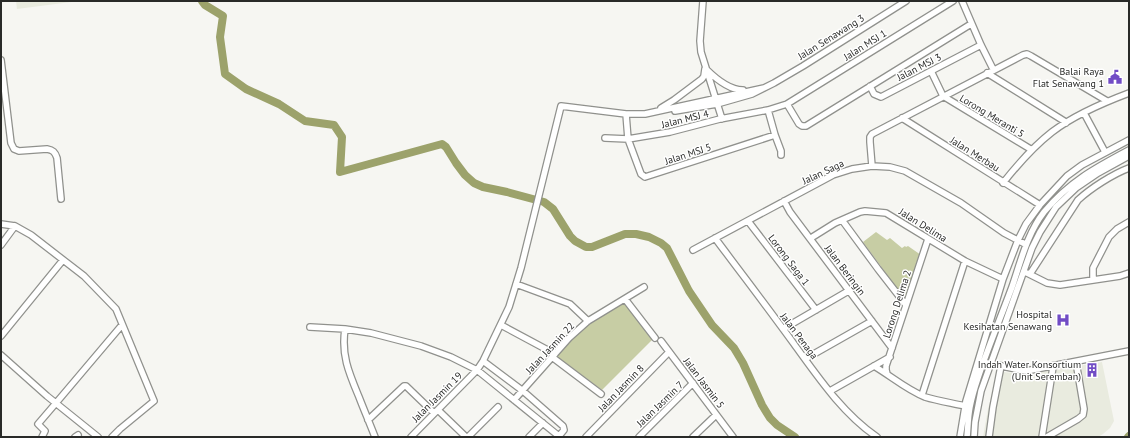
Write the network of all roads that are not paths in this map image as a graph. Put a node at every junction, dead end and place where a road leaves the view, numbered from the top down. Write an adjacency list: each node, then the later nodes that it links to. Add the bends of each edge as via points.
1 (703, 1): 9 (street, via 700,41)
2 (906, 1): 13 (street, Jalan Senawang 3)
3 (953, 1): 19 (street, Jalan MSJ 1)
4 (962, 1): 5 (street)
5 (971, 24): 6 (street); 12 (street)
6 (981, 45): 8 (street); 10 (street, Jalan MSJ 3)
7 (1, 60): 39 (street, via 11,144 19,151 47,149 55,153)
8 (992, 67)
9 (706, 69): 14 (street, via 715,78 731,87); 17 (street); 23 (street, via 702,79 674,100 656,111)
10 (931, 71): 12 (street, Jalan MSJ 3, via 881,97 874,94); 16 (street)
11 (987, 73): 16 (street); 18 (street, via 1027,54); 26 (street)
12 (870, 86): 19 (street, via 806,126 799,124)
13 (764, 88): 14 (street, Jalan Senawang 3); 17 (street, Jalan Senawang 3, via 752,94)
14 (751, 90): 17 (street, Jalan Senawang 3)
15 (1129, 93): 18 (street)
16 (943, 96): 24 (street); 31 (street, Lorong Meranti 5)
17 (716, 101): 23 (street, via 674,111 664,110); 25 (street)
18 (1108, 101): 21 (street)
19 (787, 104): 20 (street, Jalan MSJ 1)
20 (768, 110): 25 (street, Jalan MSJ 4); 27 (street)
21 (1084, 113): 26 (street); 33 (street)
22 (626, 114): 23 (street); 29 (street); 61 (street, Jalan Jasmin 19, via 561,106)
23 (645, 114)
24 (902, 118): 36 (street, via 870,137); 38 (street, Jalan Merbau)
25 (722, 119): 29 (street, Jalan MSJ 4)
26 (1066, 123): 31 (street)
27 (775, 135): 29 (street, Jalan MSJ 5, via 645,177 641,174); 34 (street)
28 (605, 138): 29 (street, Jalan MSJ 4)
29 (628, 139)
30 (1129, 140): 33 (street)
31 (1032, 150): 38 (street)
32 (1129, 150): 51 (street, via 1091,170 1070,185 1043,214)
33 (1105, 152): 41 (street, via 1067,176)
34 (782, 155)
35 (1129, 156): 56 (street, via 1082,184 1056,207 1032,248)
36 (872, 166): 40 (street, Jalan Saga, via 833,175); 50 (street, Jalan Saga, via 905,171)
37 (1129, 168): 58 (street, via 1120,171 1078,200)
38 (1003, 182): 41 (street, Jalan Merbau)
39 (61, 199)
40 (784, 201): 42 (street, Jalan Saga); 48 (street, Jalan Beringin)
41 (1040, 205): 50 (street)
42 (748, 220): 47 (street, Jalan Saga); 66 (street, Lorong Saga 1)
43 (842, 220): 48 (street, Jalan Delima); 49 (street, Jalan Delima, via 865,211 886,212); 65 (street)
44 (1129, 222): 60 (street, via 1109,237 1093,268)
45 (1, 224): 46 (street)
46 (15, 226): 52 (street); 54 (street, via 31,235)
47 (715, 238): 53 (street, Jalan Saga); 73 (street, Jalan Penaga)
48 (811, 238): 63 (street, Jalan Beringin)
49 (928, 239): 55 (street, Jalan Delima); 65 (street, Lorong Delima 2)
50 (1018, 240): 51 (street, Jalan Saga); 59 (street)
51 (1026, 244): 85 (street)
52 (1, 245)
53 (694, 250)
54 (62, 260): 69 (street, via 84,276 116,309); 74 (street)
55 (965, 261): 59 (street, Jalan Delima); 97 (street)
56 (1024, 272): 58 (street); 87 (street)
57 (1129, 273): 60 (street)
58 (1030, 274): 60 (street, via 1054,285)
59 (1003, 279): 100 (street)
60 (1093, 280)
61 (516, 284): 67 (street, via 570,304); 70 (street, Jalan Jasmin 19)
62 (644, 287): 64 (street, Jalan Jasmin 22)
63 (850, 290): 66 (street); 68 (street, Jalan Beringin)
64 (625, 299): 67 (street, Jalan Jasmin 22); 75 (street)
65 (906, 305): 77 (street, Lorong Delima 2)
66 (816, 310): 73 (street)
67 (588, 321): 81 (street, Jalan Jasmin 22)
68 (872, 321): 77 (street, Jalan Beringin); 83 (street)
69 (122, 325): 99 (street); 109 (street, via 154,401)
70 (501, 325): 81 (street); 84 (street, Jalan Jasmin 19)
71 (310, 327): 72 (street)
72 (345, 329): 91 (street, via 421,346 451,356); 104 (street, via 343,340 348,371)
73 (783, 329): 83 (street, Jalan Penaga)
74 (1, 336)
75 (656, 338)
76 (661, 341): 79 (street, Jalan Jasmin 5)
77 (892, 348): 82 (street, Lorong Delima 2)
78 (1129, 351): 86 (street)
79 (669, 352): 93 (street, Jalan Jasmin 5); 114 (street, Jalan Jasmin 8)
80 (1, 355): 99 (street)
81 (554, 356): 94 (street, Jalan Jasmin 22); 96 (street)
82 (890, 357): 88 (street); 92 (street, Lorong Delima 2, via 886,366)
83 (805, 359): 95 (street, Jalan Penaga)
84 (483, 361): 91 (street, Jalan Jasmin 19); 94 (street)
85 (983, 362): 87 (street); 120 (street, via 970,407)
86 (1076, 362): 90 (street); 124 (street, via 1083,415)
87 (990, 363): 89 (street); 121 (street, via 981,391)
88 (874, 366): 92 (street); 95 (street)
89 (1001, 366): 90 (street, via 1026,371); 122 (street, via 992,407)
90 (1053, 367): 123 (street)
91 (477, 370): 98 (street); 102 (street, Jalan Jasmin 19)
92 (887, 374): 97 (street)
93 (693, 383): 103 (street, Jalan Jasmin 5); 115 (street, Jalan Jasmin 7)
94 (523, 391): 98 (street, Jalan Jasmin 22); 106 (street, via 563,426 564,430)
95 (830, 391): 118 (street, Jalan Penaga, via 855,419)
96 (601, 394)
97 (922, 395): 100 (street)
98 (514, 400): 105 (street)
99 (56, 403): 107 (street, via 38,424 45,431); 108 (street)
100 (965, 406): 119 (street)
101 (498, 407): 112 (street)
102 (436, 412): 104 (street, via 404,386); 111 (street, Jalan Jasmin 19); 112 (street)
103 (716, 414): 116 (street); 117 (street, Jalan Jasmin 5)
104 (368, 420): 110 (street)
105 (543, 423): 106 (street); 113 (street)
106 (560, 436)
107 (42, 437)
108 (98, 437)
109 (112, 437)
110 (375, 437)
111 (410, 437)
112 (467, 437)
113 (529, 437)
114 (586, 437)
115 (639, 437)
116 (693, 437)
117 (733, 437)
118 (877, 437)
119 (960, 437)
120 (967, 437)
121 (974, 437)
122 (989, 437)
123 (1042, 437)
124 (1047, 437)

